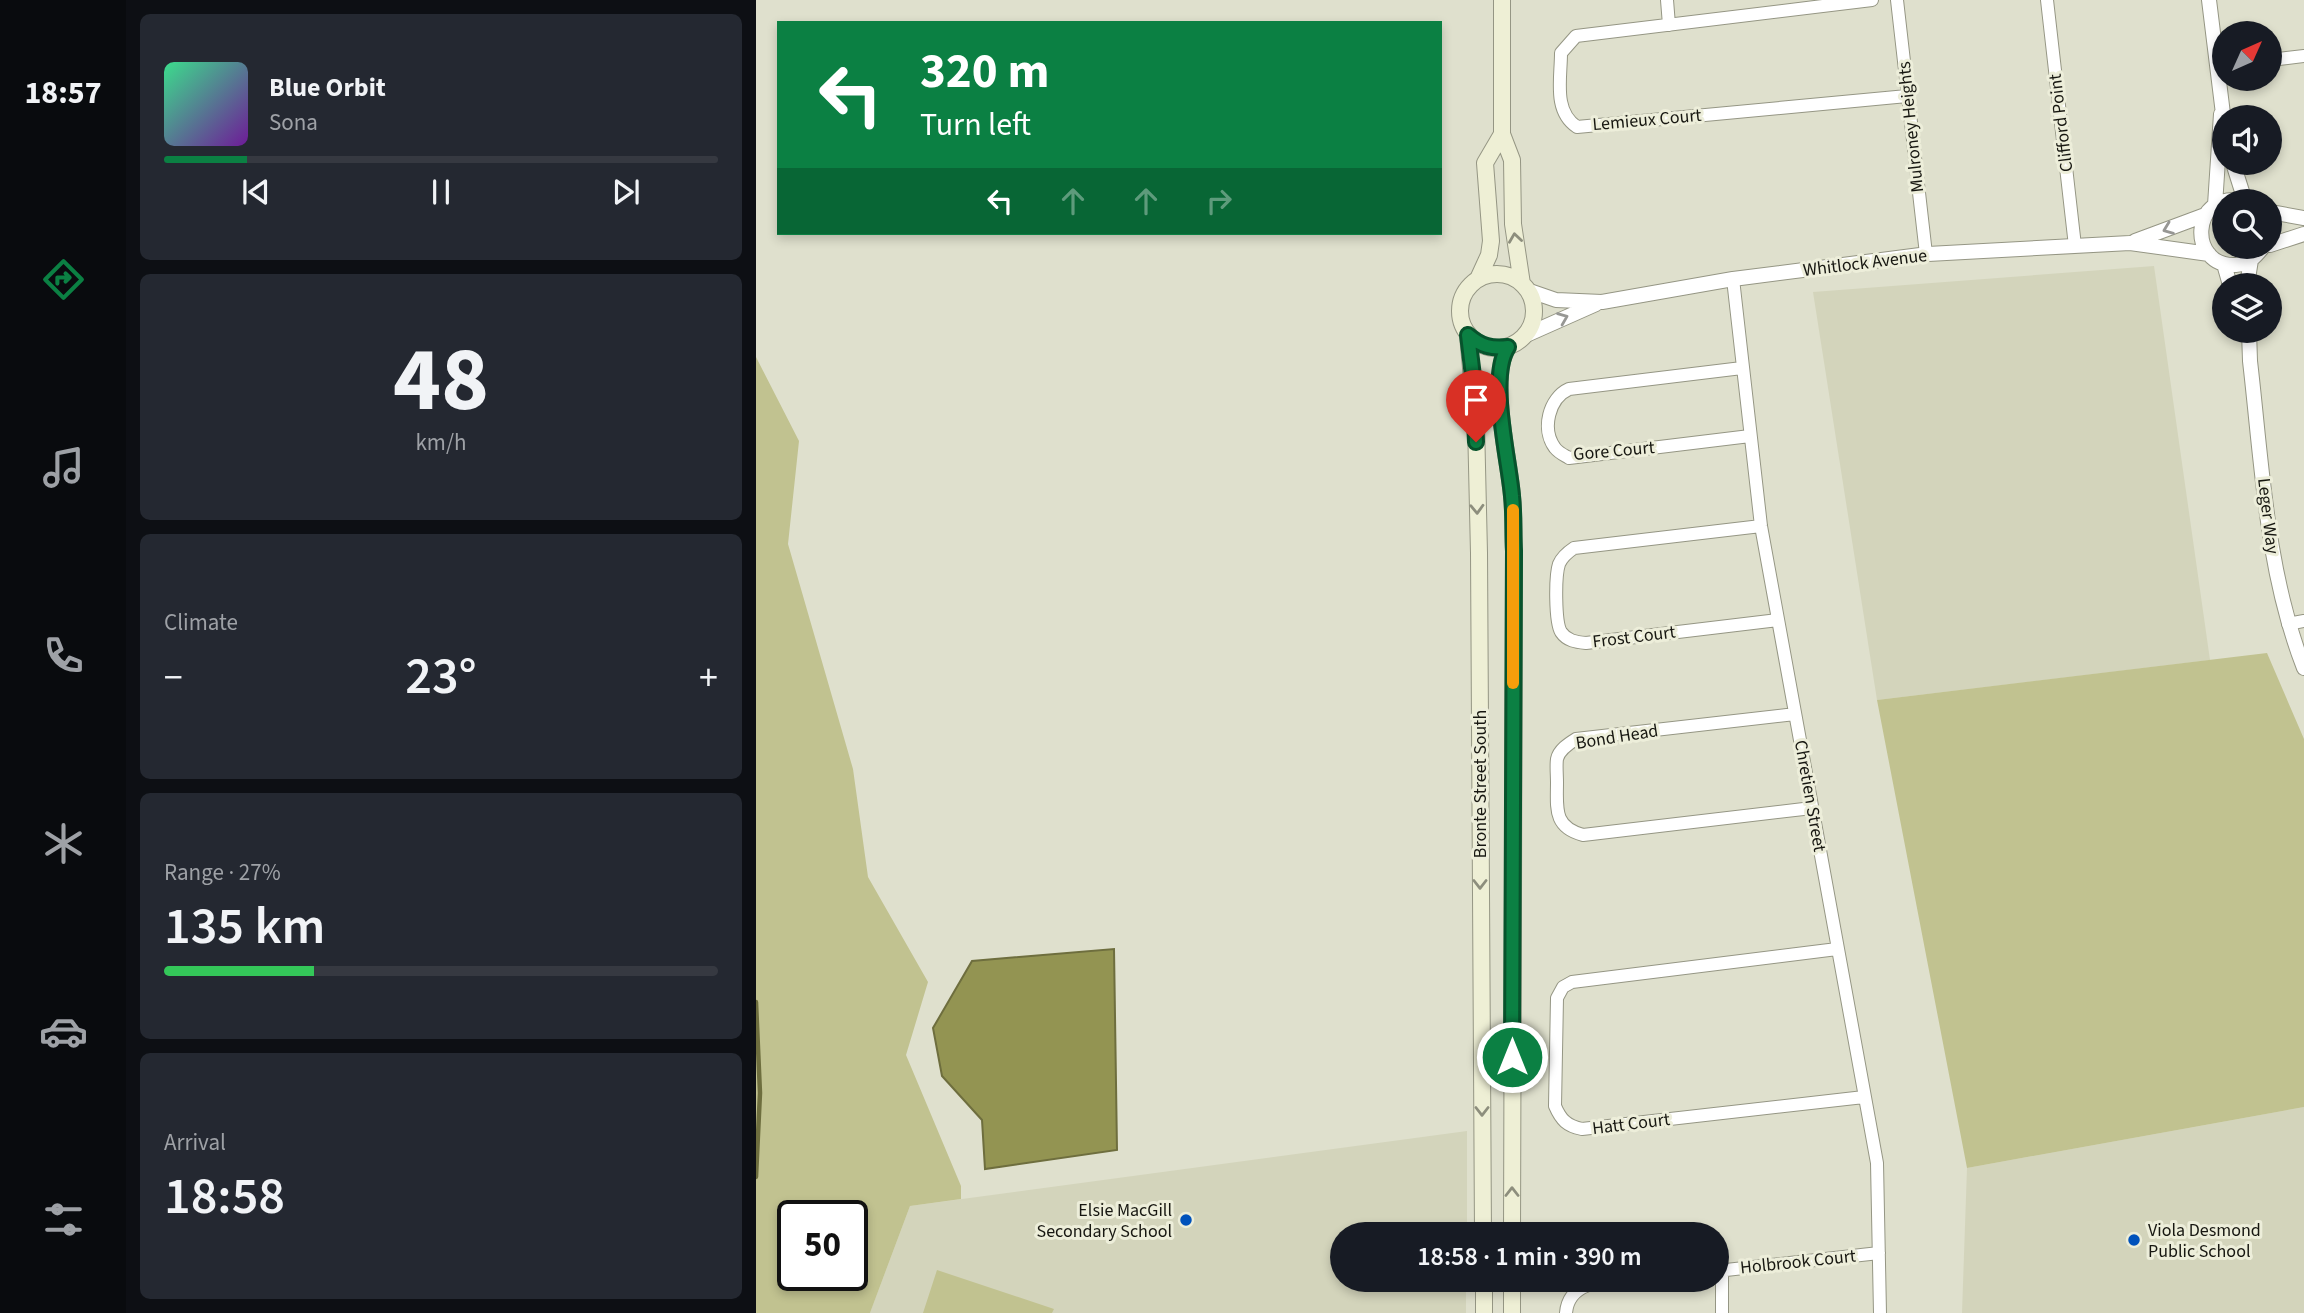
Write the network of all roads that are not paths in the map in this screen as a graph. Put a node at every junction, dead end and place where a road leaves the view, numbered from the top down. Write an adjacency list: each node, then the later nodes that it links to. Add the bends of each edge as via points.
1 (1502, 0): 12 (main road)
2 (1667, 0): 8 (street)
3 (1872, 0): 8 (street, Lemieux Court)
4 (1897, 0): 11 (street, Mulroney Heights)
5 (2047, 0): 20 (street, Clifford Point)
6 (2209, 0): 7 (street)
7 (2212, 21)
8 (1669, 24): 11 (street, Lemieux Court, via 1576,36 1560,53 1561,106 1567,120 1577,127)
9 (2304, 56): 10 (street)
10 (2282, 59)
11 (1907, 96): 21 (street, Mulroney Heights)
12 (1502, 134): 27 (main road, via 1485,163 1491,241); 29 (main road, one-way to 12, via 1513,224 1513,160)
13 (2215, 175): 14 (street)
14 (2210, 210): 19 (street, Whitlock Avenue, one-way to 19); 22 (street, via 2201,235)
15 (2282, 214): 16 (street)
16 (2304, 218)
17 (2304, 234): 18 (street)
18 (2282, 241)
19 (2130, 243): 20 (street, Whitlock Avenue); 22 (street, Whitlock Avenue)
20 (2075, 246): 21 (street, Whitlock Avenue)
21 (1926, 254): 28 (street, Whitlock Avenue)
22 (2209, 254): 24 (street)
23 (2251, 260): 24 (street); 26 (street)
24 (2224, 264): 25 (street)
25 (2227, 273)
26 (2249, 273)
27 (1478, 279): 29 (main road, via 1499,274 1514,277); 31 (main road, via 1459,308)
28 (1733, 279): 30 (street, Whitlock Avenue); 37 (street, Chretien Street)
29 (1524, 287): 30 (street, Whitlock Avenue, via 1556,300); 32 (main road, via 1536,315)
30 (1602, 302): 32 (street, Whitlock Avenue, one-way to 30)
31 (1468, 335): 35 (main road, via 1479,344); 48 (main road, Bronte Street South, one-way to 48, via 1476,422 1479,553)
32 (1524, 336): 35 (main road)
33 (2245, 343): 36 (street, Leger Way)
34 (2249, 343): 36 (street, Leger Way)
35 (1508, 347): 49 (main road, Bronte Street South, one-way to 35, via 1514,551 1500,401 1501,358)
36 (2250, 361): 42 (street, Leger Way, via 2270,537)
37 (1742, 368): 38 (street, Chretien Street); 38 (street, Gore Court, via 1569,389 1553,400 1550,430 1557,451 1569,458)
38 (1750, 436): 39 (street, Chretien Street)
39 (1761, 526): 40 (street, Chretien Street); 40 (street, Frost Court, via 1574,548 1559,562 1557,619 1568,639 1586,643)
40 (1778, 620): 44 (street, Chretien Street)
41 (2304, 621): 42 (street)
42 (2288, 624): 43 (street, Leger Way)
43 (2304, 668)
44 (1795, 714): 45 (street, Chretien Street); 45 (street, Bond Head, via 1576,739 1557,758 1557,813 1563,826 1583,835)
45 (1812, 808): 46 (street, Chretien Street)
46 (1837, 949): 47 (street, Chretien Street); 47 (street, Hatt Court, via 1572,982 1563,987 1557,998 1555,1106 1568,1126 1582,1129)
47 (1864, 1097): 50 (street, Chretien Street, via 1877,1163)
48 (1483, 1222)
49 (1512, 1222)
50 (1879, 1253): 51 (street, Holbrook Court); 60 (street, Chretien Street)
51 (1729, 1269)
52 (1484, 1292): 56 (main road)
53 (1512, 1292): 57 (main road)
54 (1574, 1292): 58 (street)
55 (1721, 1292): 59 (street)
56 (1484, 1313)
57 (1512, 1313)
58 (1566, 1313)
59 (1722, 1313)
60 (1880, 1313)

